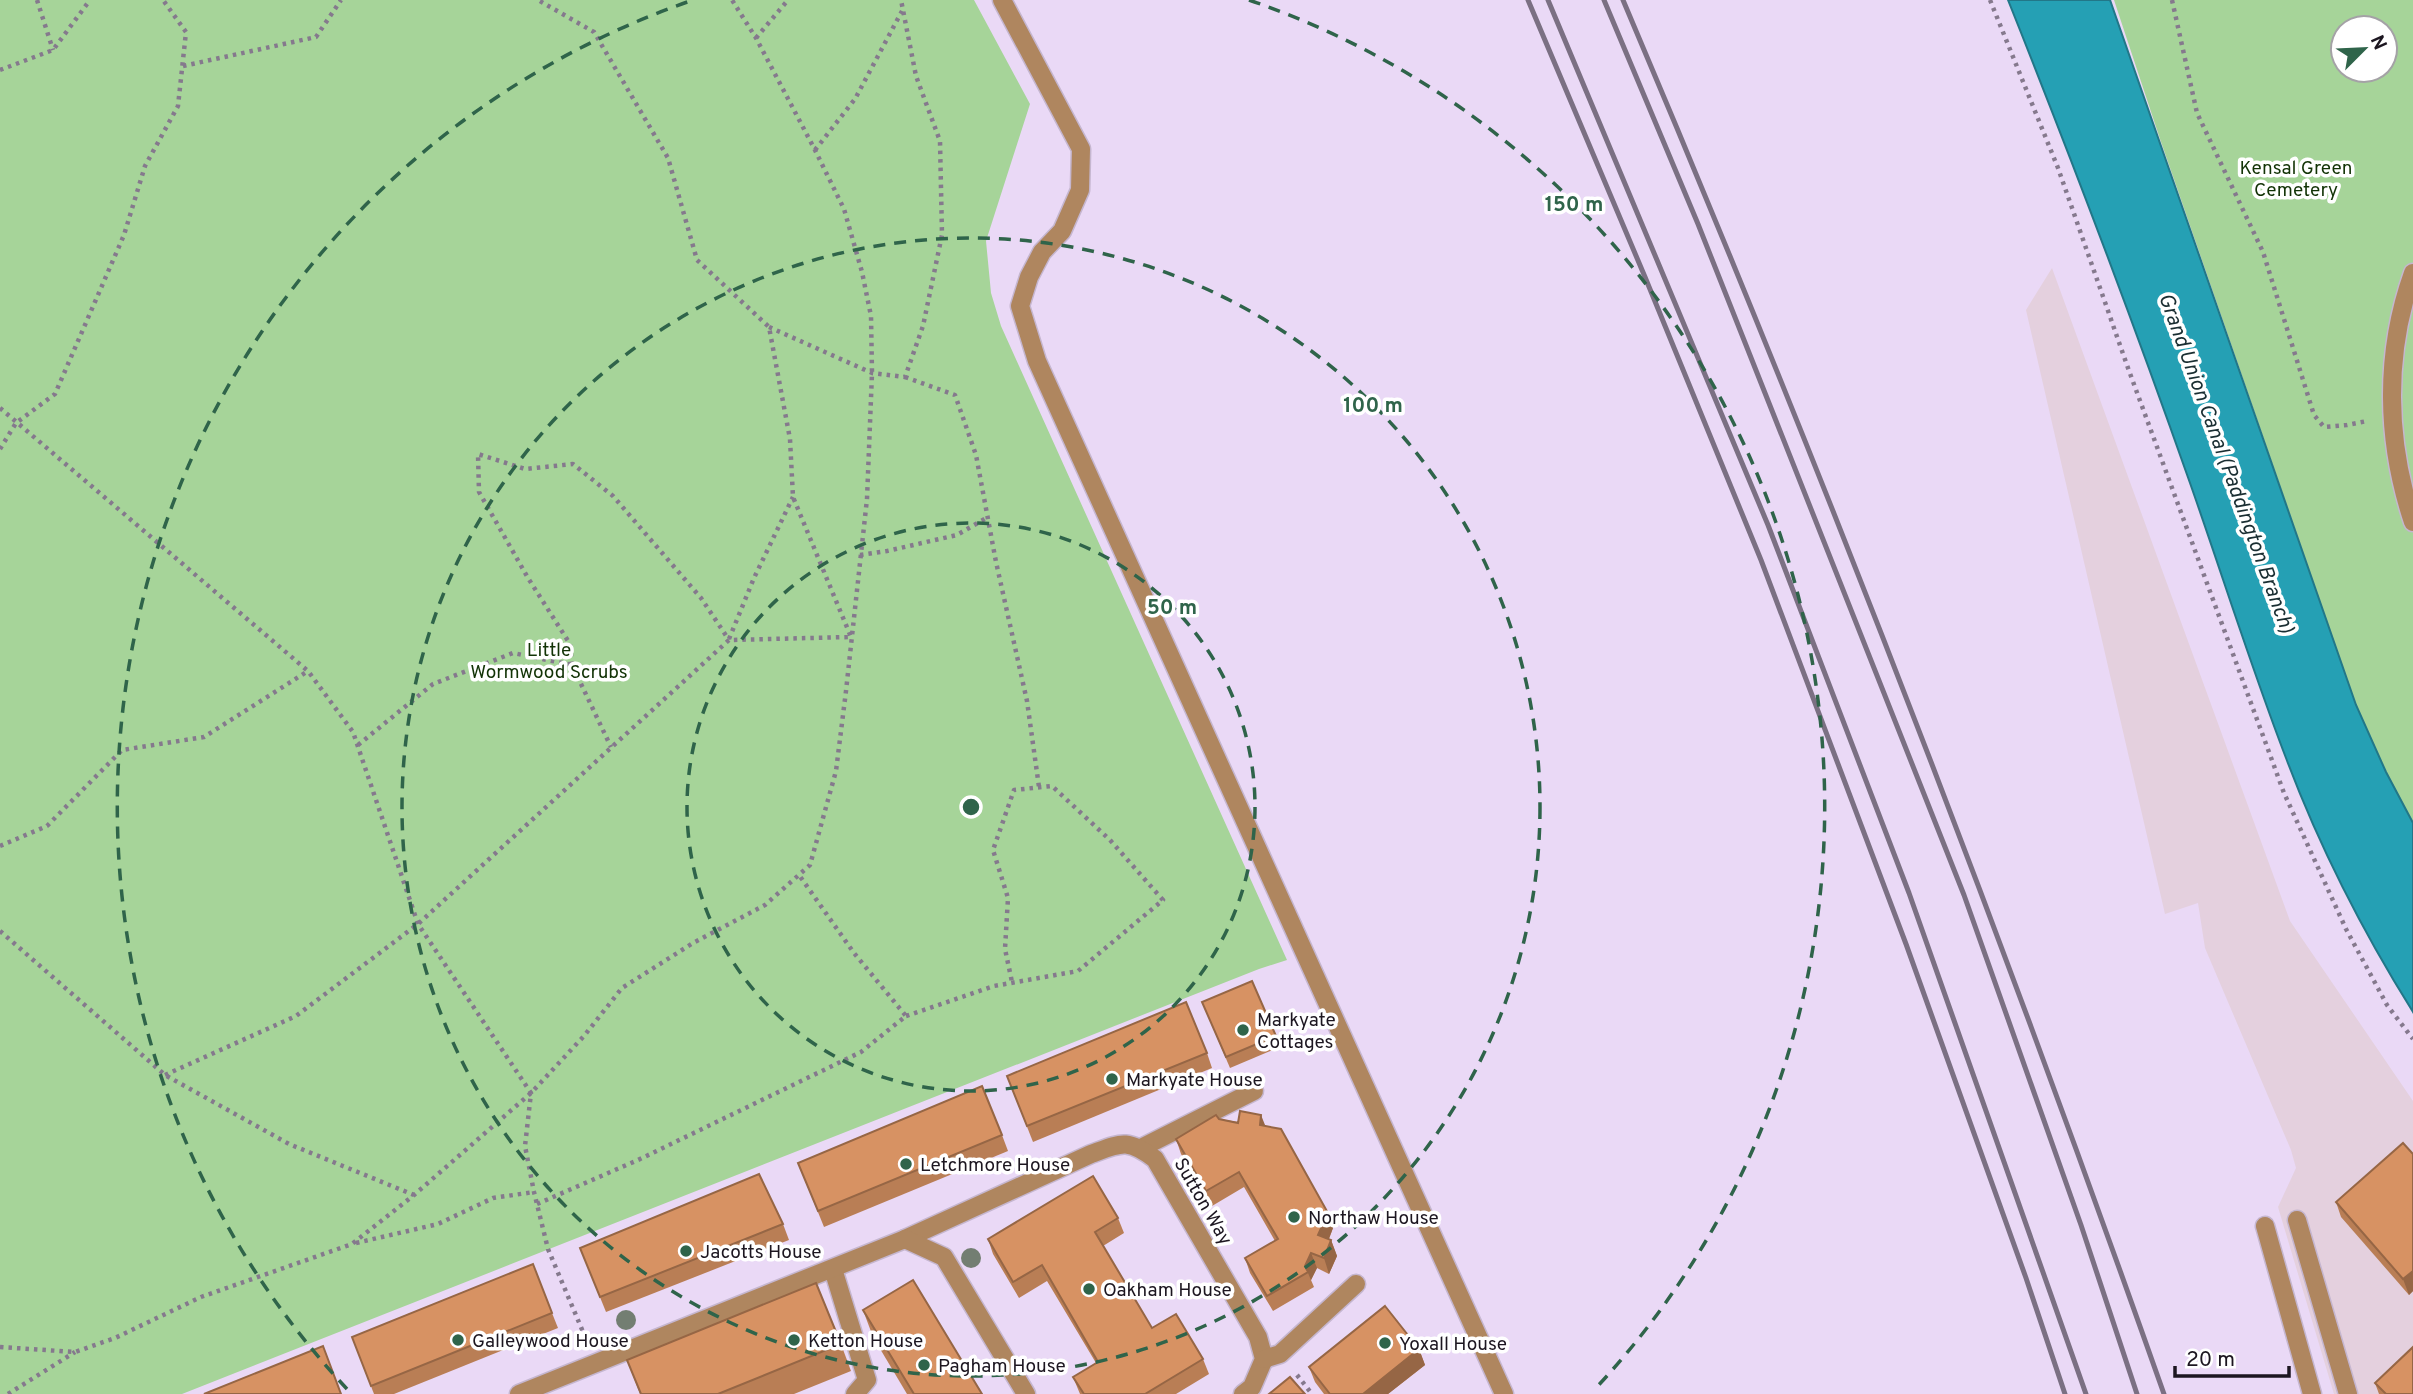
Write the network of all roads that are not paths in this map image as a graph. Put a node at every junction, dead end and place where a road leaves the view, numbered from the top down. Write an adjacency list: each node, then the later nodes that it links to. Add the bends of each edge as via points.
1 (1002, 0): 16 (street, via 1081,149 1080,190 1062,231 1042,251 1028,277 1020,306 1037,361)
2 (2413, 273): 3 (street, via 2392,357 2391,415)
3 (2413, 522)
4 (1254, 1091): 5 (street)
5 (1141, 1148): 8 (street, via 1122,1143 1091,1154); 11 (street, Sutton Way, via 1155,1159 1179,1199 1258,1337)
6 (2297, 1220): 18 (street)
7 (2265, 1226): 17 (street)
8 (905, 1239): 9 (street); 14 (street, via 944,1257)
9 (833, 1269): 12 (street); 13 (street, via 867,1380)
10 (1356, 1284): 11 (street, via 1280,1354)
11 (1264, 1360): 15 (street, via 1252,1387)
12 (519, 1394)
13 (855, 1394)
14 (1026, 1394)
15 (1243, 1394)
16 (1504, 1394)
17 (2312, 1394)
18 (2348, 1394)

